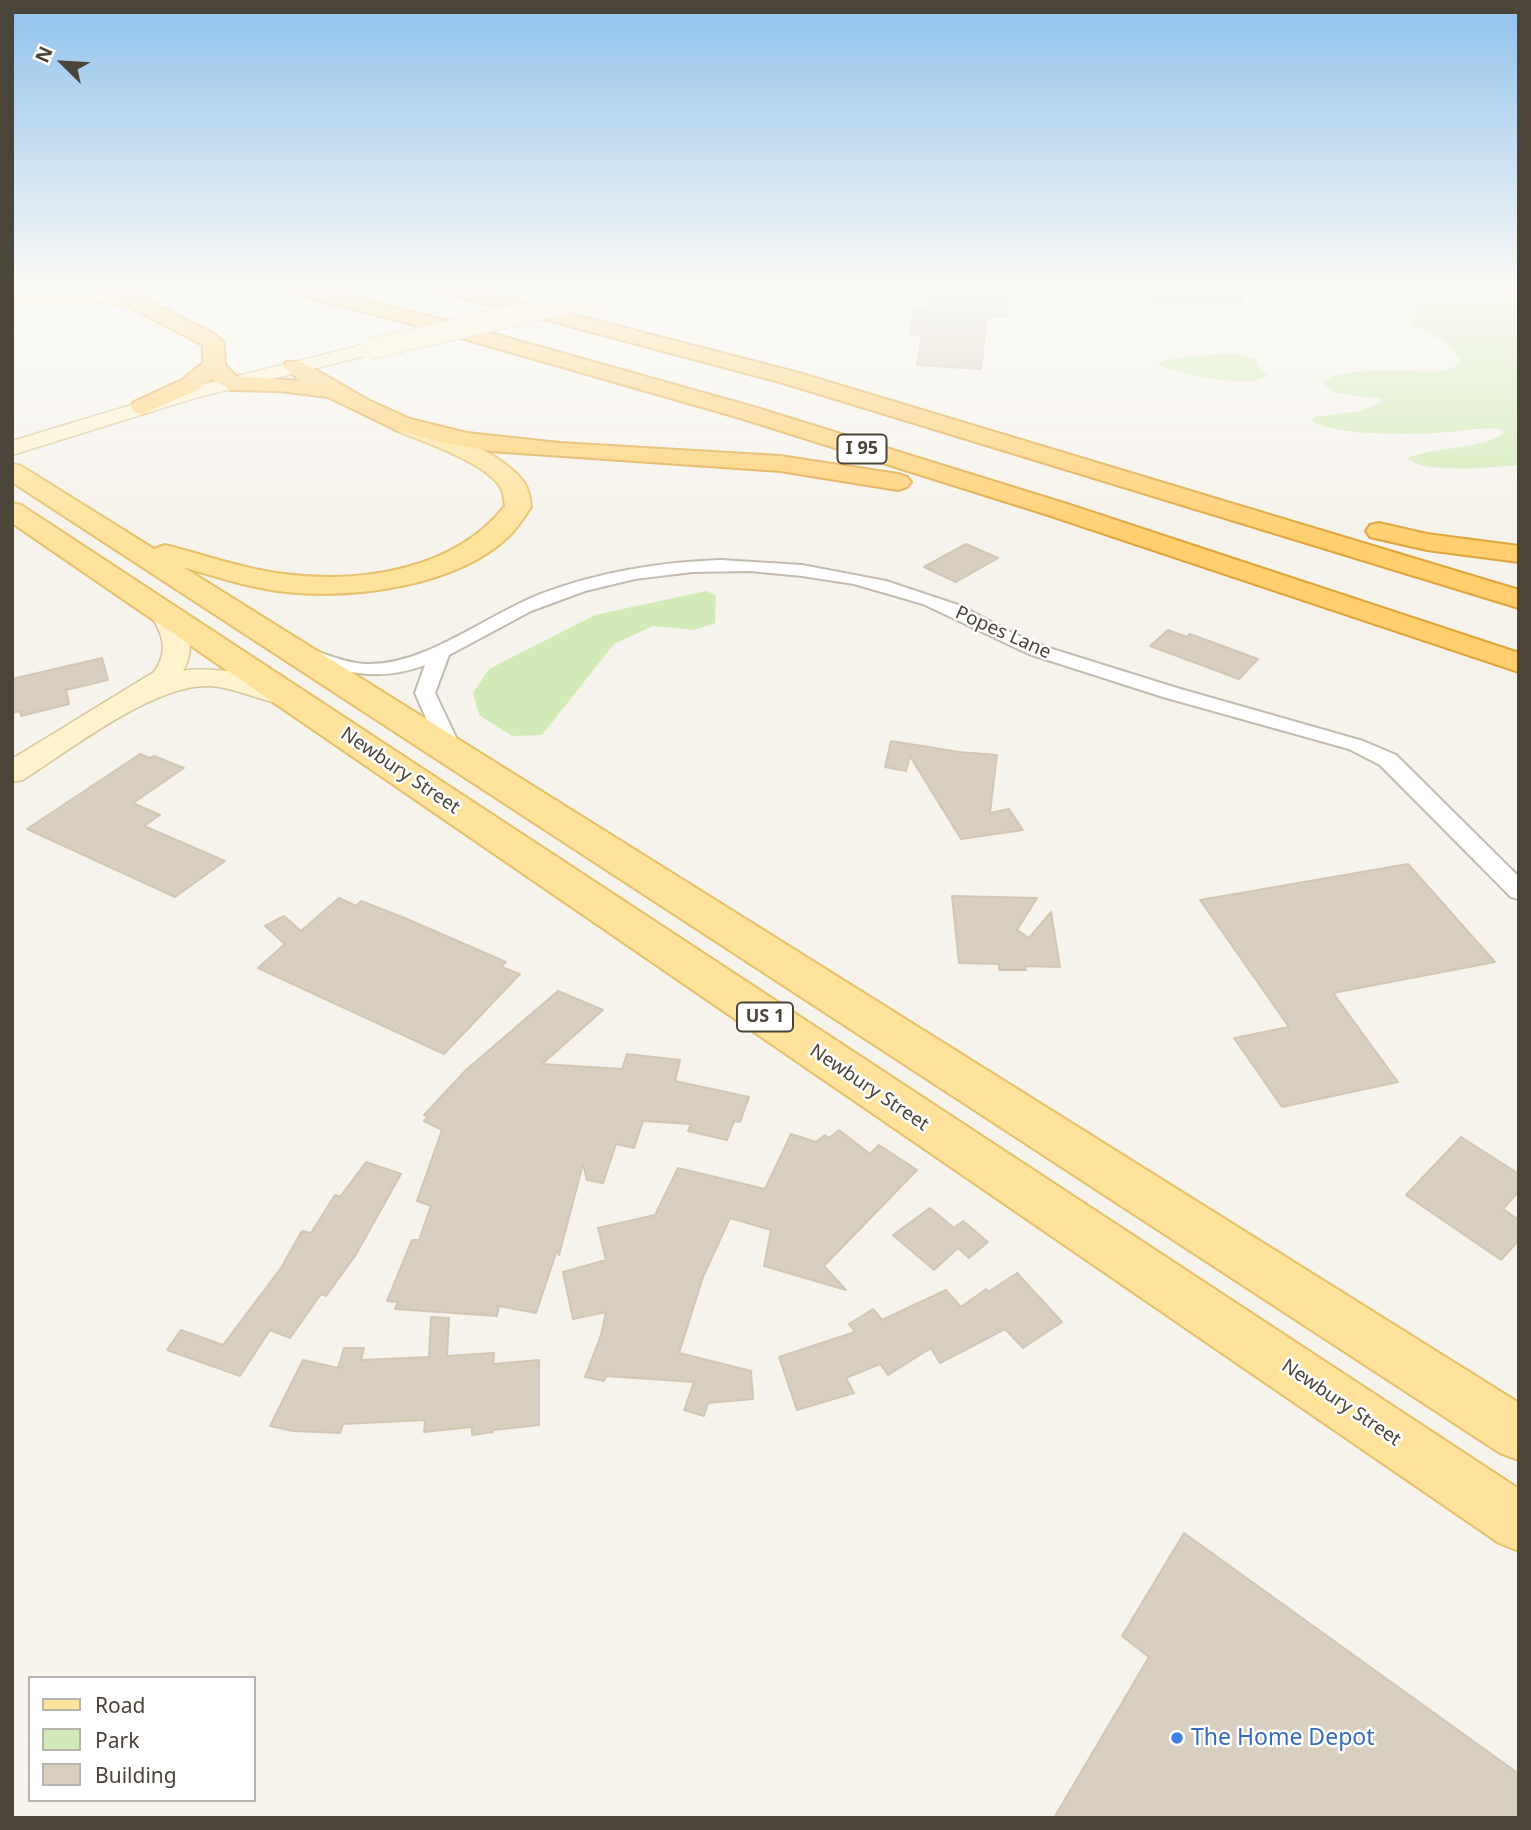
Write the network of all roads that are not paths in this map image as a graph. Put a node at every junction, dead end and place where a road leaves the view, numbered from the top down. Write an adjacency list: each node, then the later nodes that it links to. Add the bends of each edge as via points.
1 (209, 369): 9 (highway, via 190,385)
2 (216, 369): 7 (highway)
3 (285, 369): 7 (main road)
4 (298, 369): 8 (highway)
5 (598, 369): 17 (highway, I 95, via 1017,496)
6 (760, 369): 11 (highway, I 95)
7 (232, 383): 8 (highway, via 279,384); 9 (main road)
8 (338, 394): 10 (highway)
9 (142, 407): 12 (main road)
10 (403, 425): 13 (main road, via 503,475 519,507 501,531 456,559 414,573 322,584 255,578); 17 (highway, via 505,445 765,462 880,478)
11 (953, 425): 14 (highway, via 1385,533); 15 (highway, I 95)
12 (15, 477): 13 (main road, US 1); 16 (main road, Newbury Street / US 1)
13 (117, 538): 18 (main road, US 1)
14 (1519, 554)
15 (1519, 599)
16 (162, 612): 21 (main road, via 179,645 177,657 164,678); 22 (main road, Newbury Street / US 1)
17 (1439, 636): 20 (highway, I 95)
18 (297, 652): 19 (street, Popes Lane, via 365,670 386,670); 25 (main road, US 1)
19 (440, 652): 25 (street, via 425,693); 27 (street, Popes Lane, via 523,608 582,586 640,573 750,566 840,575 933,602 1062,659 1373,752 1388,760)
20 (1519, 663)
21 (139, 695): 22 (main road, via 185,678 218,676 260,686); 23 (main road)
22 (300, 703): 29 (main road, Newbury Street / US 1)
23 (99, 719): 24 (main road, via 46,742); 26 (main road)
24 (12, 749)
25 (451, 750): 28 (main road, US 1)
26 (12, 773)
27 (1519, 891)
28 (1519, 1434)
29 (1519, 1522)

